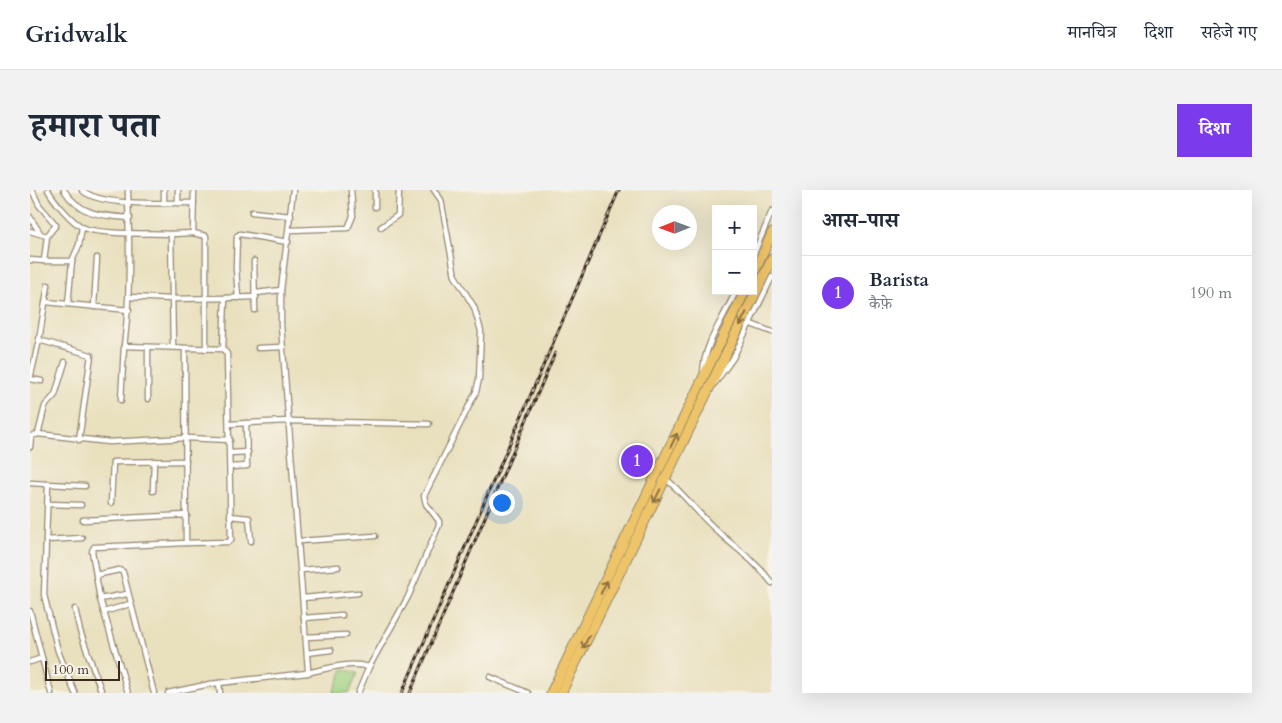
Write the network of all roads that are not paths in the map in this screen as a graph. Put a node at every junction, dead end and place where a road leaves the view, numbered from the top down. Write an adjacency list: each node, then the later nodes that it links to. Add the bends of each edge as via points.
1 (32, 190): 33 (street, via 38,205 56,225)
2 (48, 190): 24 (street, via 60,207)
3 (64, 190): 23 (street, via 78,207 90,213)
4 (82, 190): 14 (street, via 101,199)
5 (128, 190): 14 (street)
6 (164, 190): 15 (street)
7 (178, 190): 16 (street)
8 (194, 190): 17 (street)
9 (293, 190): 21 (street)
10 (351, 190): 26 (street, via 353,216 348,228)
11 (375, 190): 18 (street)
12 (399, 190): 25 (street, via 398,215)
13 (434, 190): 128 (street, via 441,200 455,276 474,307 480,325 479,379 476,392 424,496 439,525 408,597)
14 (128, 201): 15 (street); 23 (street)
15 (164, 202): 16 (street)
16 (178, 202): 17 (street)
17 (194, 203): 30 (street)
18 (375, 207)
19 (252, 212): 21 (street)
20 (772, 212): 35 (street)
21 (291, 216): 26 (street)
22 (30, 218): 28 (street)
23 (130, 218): 29 (street)
24 (82, 227): 29 (street); 40 (street)
25 (381, 227)
26 (290, 230): 34 (street)
27 (30, 231): 28 (street)
28 (40, 232): 33 (street)
29 (130, 232): 32 (street); 49 (street)
30 (194, 233): 32 (street); 50 (street, via 206,236)
31 (772, 233): 42 (highway)
32 (171, 234): 53 (street)
33 (47, 236): 39 (street)
34 (288, 242): 45 (street); 52 (street, via 237,236)
35 (756, 250)
36 (97, 258): 56 (street)
37 (772, 259): 74 (highway, one-way to 74)
38 (30, 260): 39 (street)
39 (44, 261): 40 (street)
40 (72, 261): 55 (street)
41 (254, 261): 46 (street)
42 (757, 266)
43 (772, 277): 59 (street)
44 (48, 285): 54 (street)
45 (281, 290): 46 (street); 64 (street)
46 (256, 295): 52 (street); 58 (street)
47 (734, 295): 73 (street, via 711,339 703,361)
48 (743, 295): 73 (highway)
49 (129, 297): 53 (street); 57 (street)
50 (207, 298): 51 (street); 53 (street); 68 (street)
51 (224, 298): 52 (street); 69 (street)
52 (238, 298)
53 (172, 299): 65 (street)
54 (46, 302): 55 (street); 61 (street)
55 (68, 304): 56 (street)
56 (94, 307): 57 (street)
57 (129, 310): 62 (street)
58 (255, 310)
59 (750, 324): 60 (street); 74 (street, via 733,358)
60 (772, 332)
61 (40, 340): 71 (street); 83 (street, via 91,354)
62 (124, 346): 63 (street); 76 (street)
63 (148, 347): 65 (street); 75 (street)
64 (282, 347): 67 (street); 77 (street)
65 (173, 348): 66 (street)
66 (185, 348): 68 (street); 82 (street)
67 (258, 348)
68 (206, 349): 69 (street)
69 (223, 349): 79 (street, via 227,354)
70 (65, 362): 81 (street)
71 (30, 379): 72 (street)
72 (42, 381)
73 (702, 382): 132 (highway, one-way to 73)
74 (708, 390): 91 (highway)
75 (148, 399)
76 (121, 400)
77 (288, 421): 78 (street); 80 (street); 106 (street)
78 (246, 423): 79 (street); 86 (street)
79 (230, 424): 84 (street)
80 (429, 424)
81 (38, 434): 83 (street); 85 (street, via 31,436)
82 (187, 438): 83 (street, via 109,442); 84 (street); 89 (street)
83 (79, 440)
84 (230, 440): 87 (street)
85 (30, 447)
86 (248, 452): 87 (street); 90 (street, via 246,467)
87 (230, 453): 90 (street)
88 (154, 461): 89 (street); 95 (street); 96 (street, via 112,462)
89 (186, 461): 99 (street)
90 (230, 467): 100 (street)
91 (665, 478): 111 (street, via 711,526 755,561); 132 (highway, one-way to 132)
92 (30, 483): 93 (street)
93 (48, 485): 94 (street); 97 (street)
94 (85, 486)
95 (153, 491)
96 (111, 503)
97 (48, 504): 98 (street); 104 (street)
98 (81, 505)
99 (187, 515): 101 (street); 107 (street)
100 (230, 516): 105 (street, via 249,518); 107 (street, via 228,542)
101 (83, 520)
102 (375, 536): 106 (street)
103 (82, 538): 104 (street)
104 (46, 540): 135 (street, via 44,595 61,659)
105 (251, 541)
106 (299, 541): 109 (street)
107 (186, 543): 110 (street, via 94,547)
108 (338, 567): 109 (street)
109 (301, 570): 114 (street)
110 (96, 575): 112 (street, via 122,570); 115 (street)
111 (772, 583)
112 (127, 594): 115 (street); 116 (street)
113 (358, 594): 114 (street)
114 (303, 598): 121 (street)
115 (100, 599): 119 (street)
116 (130, 604): 119 (street); 138 (street)
117 (75, 609): 136 (street)
118 (30, 611): 126 (street)
119 (104, 612): 137 (street)
120 (342, 615): 121 (street)
121 (304, 618): 123 (street)
122 (346, 635): 123 (street)
123 (306, 637): 125 (street)
124 (331, 650): 125 (street)
125 (307, 653): 129 (street)
126 (42, 658): 127 (street); 134 (street)
127 (30, 662)
128 (369, 667): 129 (street, via 347,666); 141 (street)
129 (306, 673): 131 (street)
130 (490, 678): 142 (street)
131 (219, 683): 133 (street); 140 (street)
132 (561, 687): 143 (highway)
133 (192, 691): 139 (street)
134 (51, 693)
135 (75, 693)
136 (102, 693)
137 (128, 693)
138 (154, 693)
139 (168, 693)
140 (220, 693)
141 (358, 693)
142 (528, 693)
143 (551, 693)

